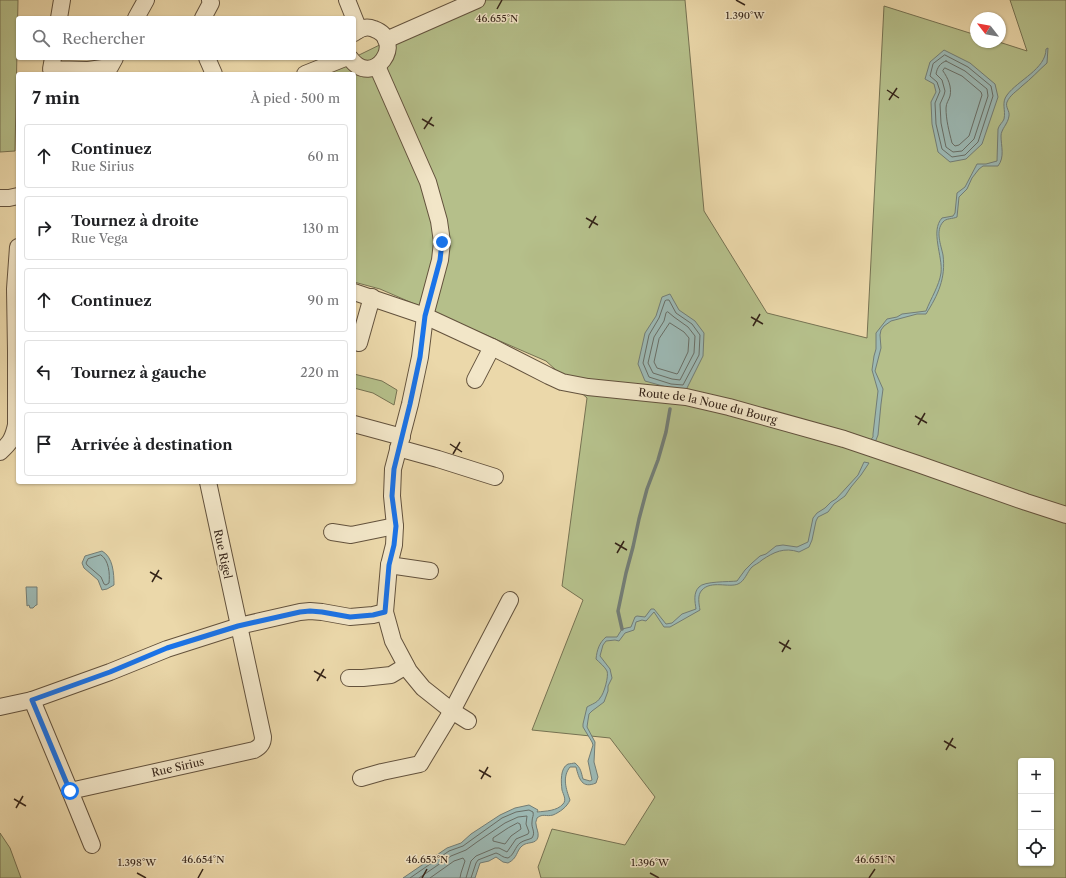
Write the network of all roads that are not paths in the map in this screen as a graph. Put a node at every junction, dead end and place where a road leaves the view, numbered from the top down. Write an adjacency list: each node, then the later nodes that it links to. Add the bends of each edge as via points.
1 (62, 0): 6 (street)
2 (146, 0): 7 (street)
3 (210, 0): 8 (street, via 211,4)
4 (347, 0): 9 (street)
5 (477, 0): 11 (street)
6 (59, 16)
7 (137, 16)
8 (204, 16)
9 (352, 16)
10 (356, 31): 11 (street, via 372,28 383,34)
11 (386, 40): 17 (street, via 387,55)
12 (53, 60): 13 (street, via 51,69 88,70 110,67)
13 (114, 60)
14 (208, 60): 18 (street)
15 (340, 60): 19 (street)
16 (352, 60): 17 (street, via 360,68)
17 (377, 66): 25 (street, via 428,182 439,221 442,242 440,260)
18 (213, 72)
19 (310, 72)
20 (16, 196): 21 (street)
21 (0, 198)
22 (16, 274): 28 (street)
23 (356, 293): 24 (street, Route de la Noue du Bourg)
24 (372, 298): 25 (street, Route de la Noue du Bourg); 26 (street)
25 (425, 316): 27 (street, Route de la Noue du Bourg); 34 (street, via 420,357)
26 (359, 343)
27 (492, 347): 30 (street); 38 (street, Route de la Noue du Bourg, via 562,382 588,388 686,398 730,407 844,439)
28 (16, 361)
29 (16, 361): 31 (street)
30 (475, 380)
31 (16, 425)
32 (16, 425): 35 (street, via 13,437)
33 (356, 425): 34 (street)
34 (400, 443): 36 (street, via 438,459); 39 (street, via 394,469 392,496)
35 (0, 452)
36 (495, 477)
37 (208, 484): 45 (street, Rue Rigel)
38 (1066, 515)
39 (396, 526): 40 (street, via 351,535); 41 (street)
40 (332, 532)
41 (389, 565): 42 (street); 44 (street)
42 (430, 571)
43 (510, 600): 50 (street)
44 (385, 612): 45 (street, via 350,617 310,611); 46 (street, via 393,641)
45 (238, 626): 48 (street, via 167,648); 53 (street, Rue Sirius, via 263,737 261,746 254,750)
46 (406, 666): 47 (street, via 391,674); 50 (street, via 423,688)
47 (349, 678)
48 (32, 700): 49 (street); 53 (street)
49 (0, 707)
50 (452, 711): 51 (street); 52 (street, via 420,764)
51 (468, 721)
52 (360, 778)
53 (70, 791): 54 (street)
54 (92, 845)

